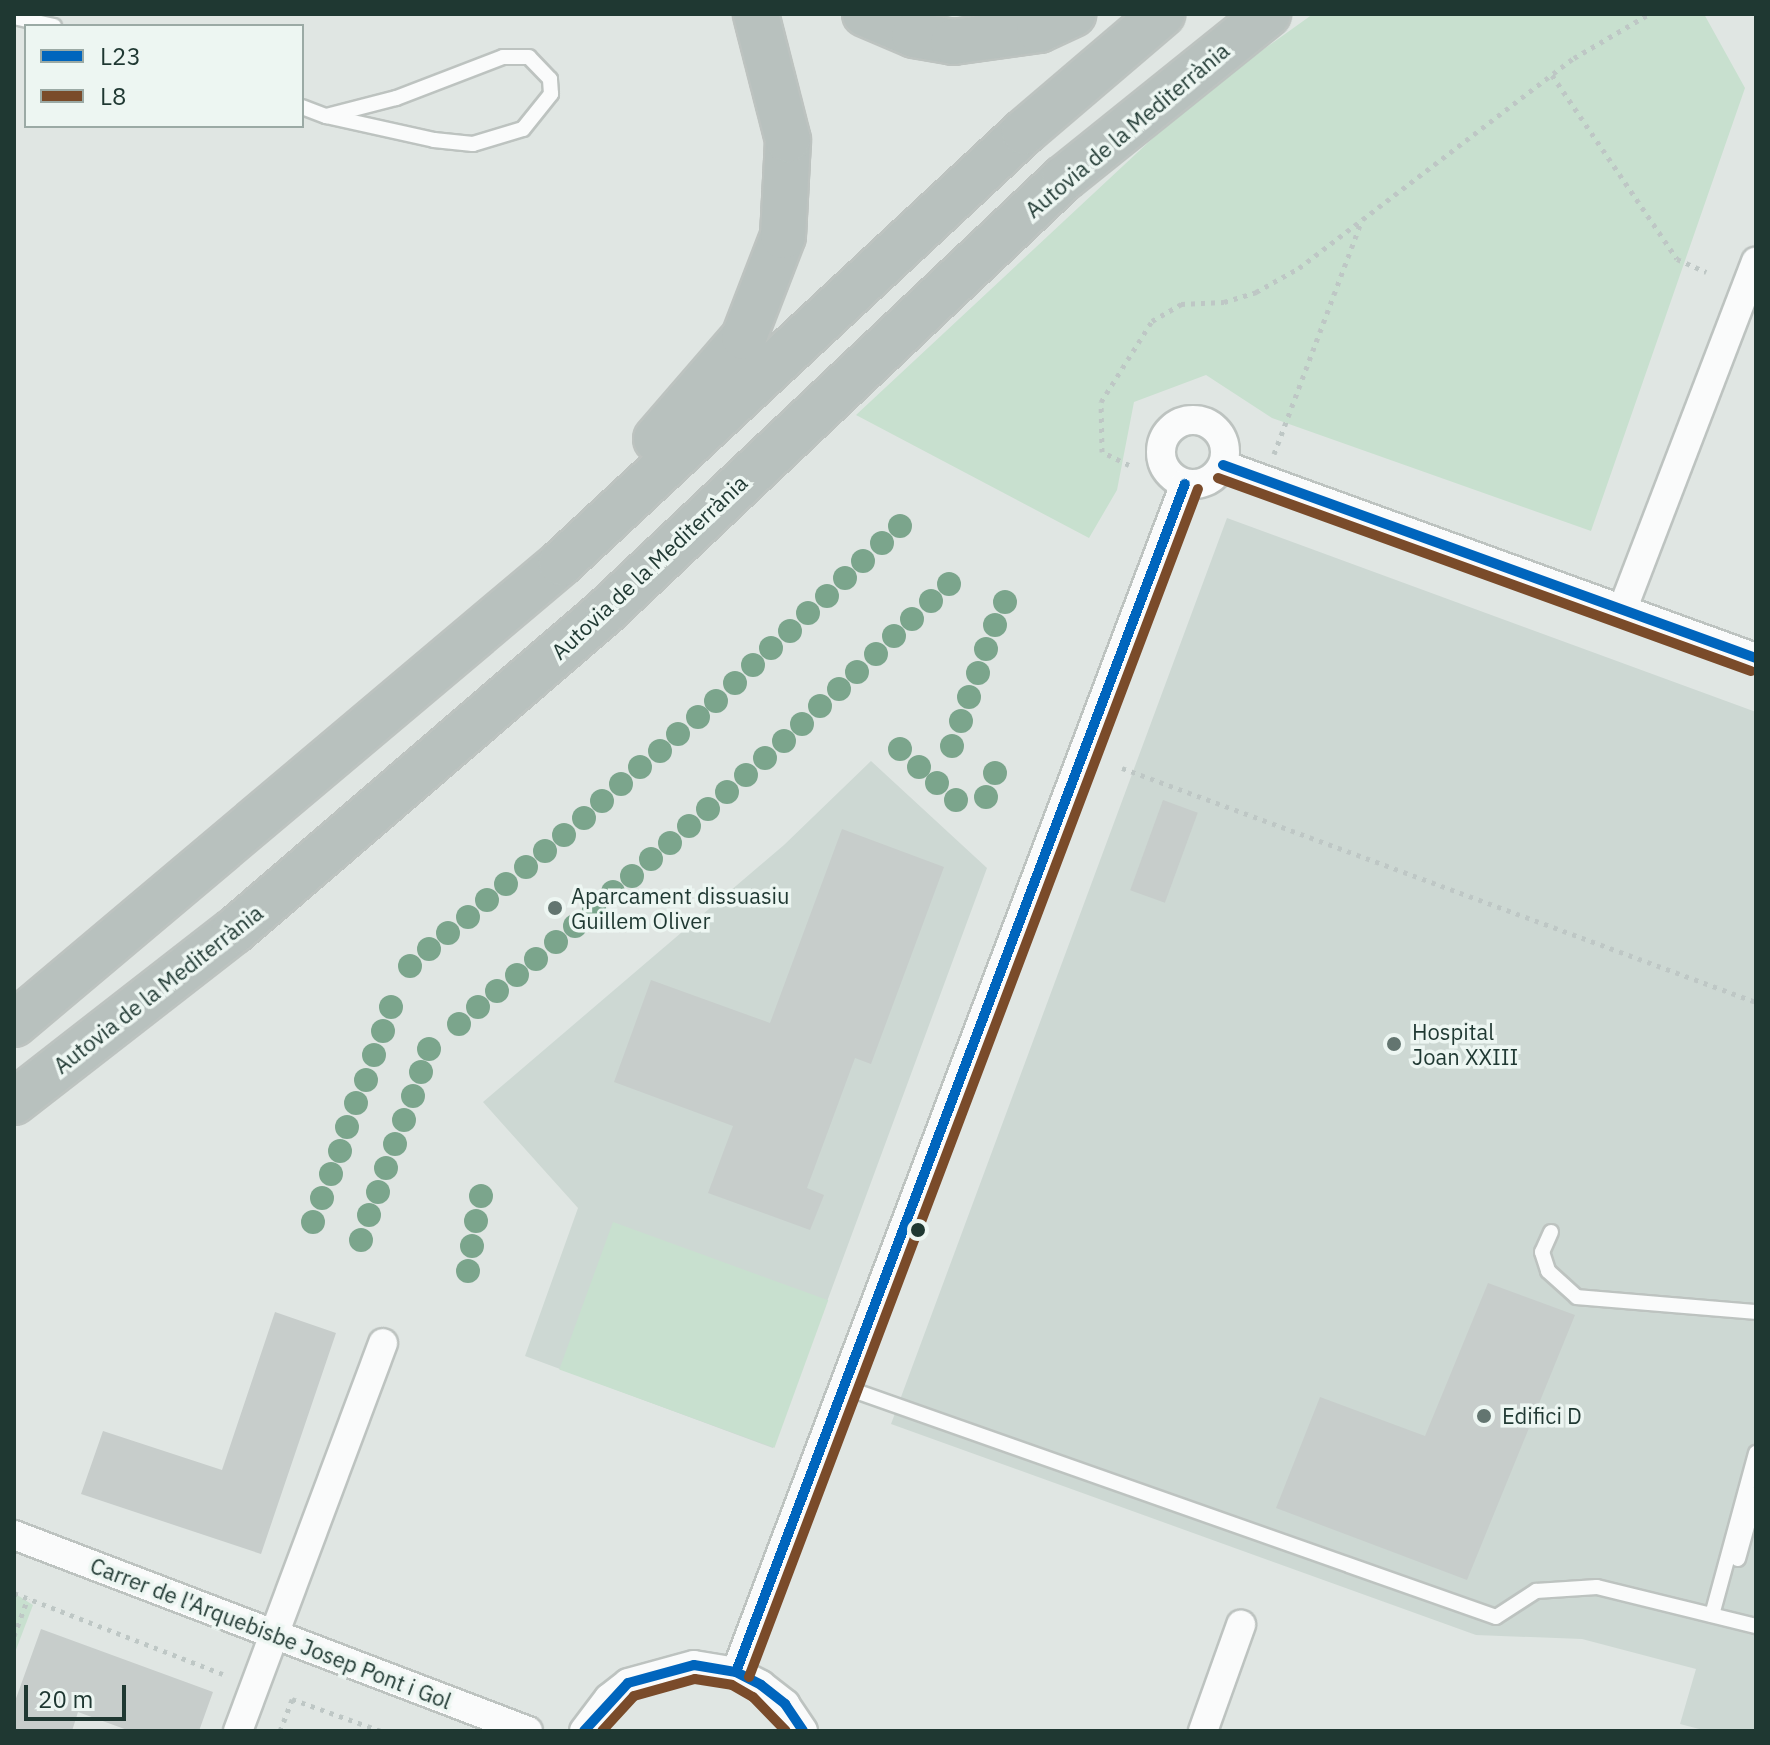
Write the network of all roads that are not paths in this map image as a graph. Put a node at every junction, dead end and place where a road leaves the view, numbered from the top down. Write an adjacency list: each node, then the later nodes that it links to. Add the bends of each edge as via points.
1 (756, 14): 15 (highway, via 788,140 783,236 744,337 675,421 541,544)
2 (865, 14): 3 (highway, via 914,35 953,42 1039,30)
3 (1074, 14)
4 (1162, 14): 15 (highway, via 1024,132 561,563)
5 (1268, 14): 17 (highway, Autovia de la Mediterrània, via 1064,178 608,609 234,931)
6 (14, 17): 7 (lane)
7 (45, 24)
8 (304, 108): 9 (lane)
9 (326, 116): 9 (lane, via 473,144 523,129 551,94 550,79 529,57 503,57 396,98)
10 (1756, 262): 13 (street)
11 (1223, 465): 12 (street, via 1206,482); 12 (street, via 1224,442 1215,428 1203,421 1180,422 1169,430 1160,451 1169,475); 13 (street)
12 (1185, 484): 21 (street)
13 (1623, 608): 14 (street)
14 (1756, 658)
15 (365, 729): 16 (highway)
16 (14, 1024)
17 (14, 1102)
18 (1551, 1232): 19 (lane, via 1542,1252 1548,1271 1577,1297)
19 (1756, 1312)
20 (383, 1343): 28 (street)
21 (844, 1387): 25 (lane, via 1496,1617 1536,1591 1597,1587); 29 (street)
22 (1756, 1453): 25 (lane)
23 (1756, 1494): 25 (lane)
24 (14, 1535): 28 (street, Carrer de l'Arquebisbe Josep Pont i Gol)
25 (1716, 1616): 27 (lane)
26 (1241, 1625): 34 (street)
27 (1756, 1626)
28 (275, 1633): 30 (street); 31 (street, Carrer de l'Arquebisbe Josep Pont i Gol)
29 (736, 1672): 32 (street, via 694,1665 642,1677 609,1698); 33 (street, via 785,1704)
30 (238, 1731)
31 (528, 1731)
32 (584, 1731)
33 (803, 1731)
34 (1203, 1731)

